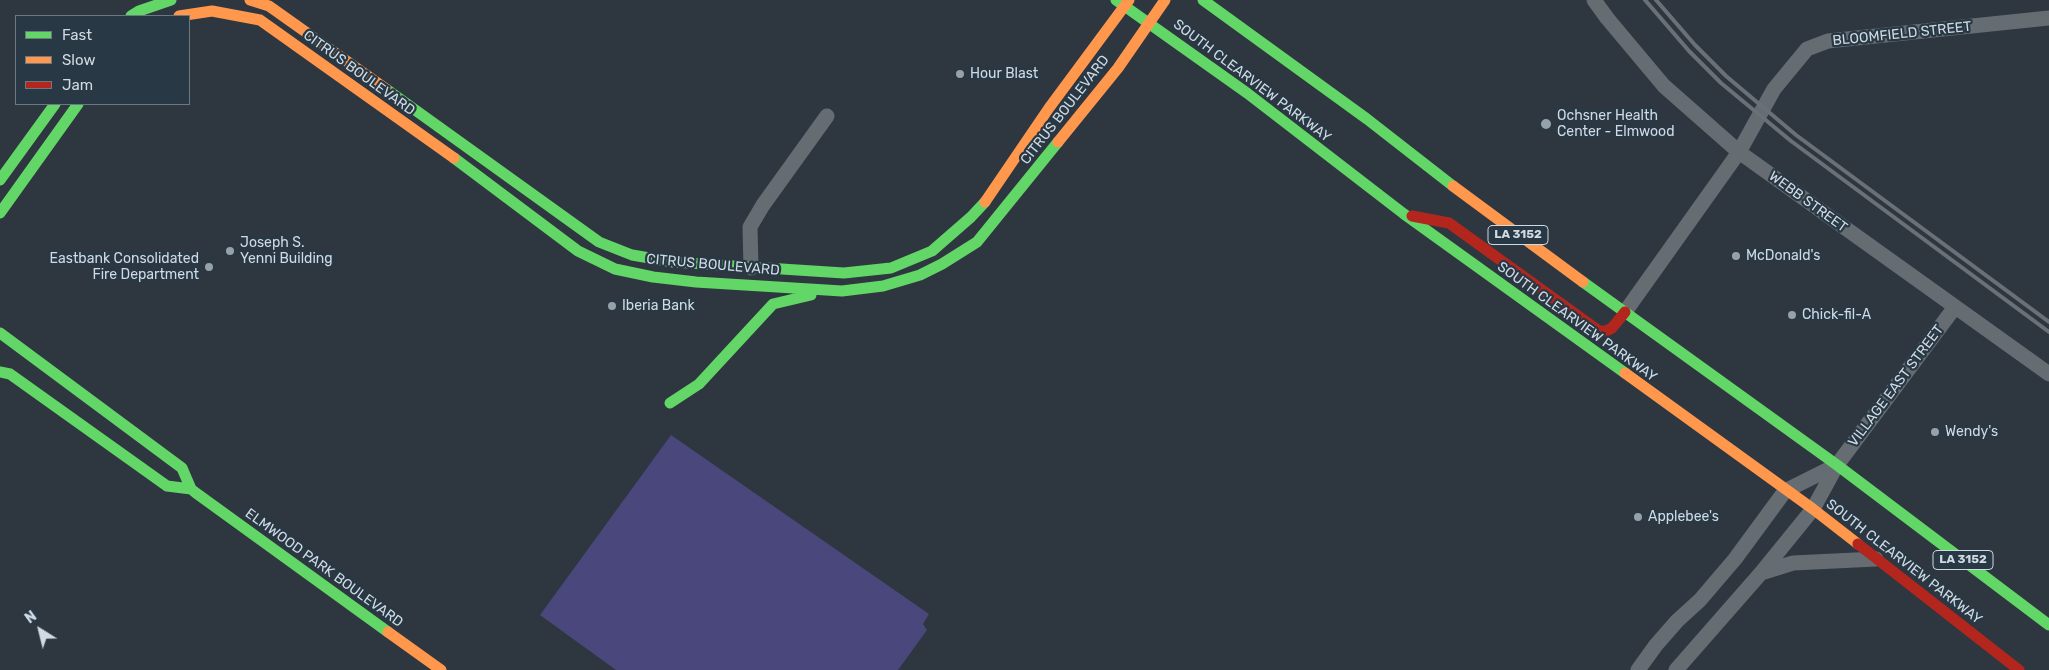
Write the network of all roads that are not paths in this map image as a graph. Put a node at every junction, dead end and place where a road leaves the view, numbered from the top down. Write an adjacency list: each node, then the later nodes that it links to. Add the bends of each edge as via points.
1 (171, 0): 7 (main road)
2 (250, 0): 18 (main road, CITRUS BOULEVARD, via 270,6 598,242 632,255 673,262)
3 (1165, 0): 10 (main road, CITRUS BOULEVARD)
4 (1203, 0): 21 (main road, LA 3152)
5 (1594, 0): 14 (street, WEBB STREET, via 1664,86)
6 (1123, 2): 10 (main road, SOUTH CLEARVIEW PARKWAY); 18 (main road, CITRUS BOULEVARD, via 985,201 932,252 891,268 844,273)
7 (133, 15)
8 (187, 15): 19 (main road, CITRUS BOULEVARD, via 212,12 260,20 578,251 615,269 696,282)
9 (2049, 18): 14 (street, BLOOMFIELD STREET, via 1828,41 1808,49 1774,89)
10 (1149, 23): 17 (main road, SOUTH CLEARVIEW PARKWAY, via 1247,93); 19 (main road, CITRUS BOULEVARD, via 1118,68 977,242 920,275 883,286)
11 (54, 105): 15 (main road)
12 (77, 105): 16 (main road)
13 (827, 116): 18 (street, via 750,228)
14 (1739, 152): 20 (street, WEBB STREET); 21 (street, BLOOMFIELD STREET)
15 (0, 180)
16 (0, 213)
17 (1404, 214): 21 (main road, via 1449,223 1599,331 1612,328); 30 (main road, SOUTH CLEARVIEW PARKWAY)
18 (752, 268)
19 (831, 290): 27 (main road, via 773,304 699,384)
20 (1955, 307): 26 (street, WEBB STREET); 28 (street, VILLAGE EAST STREET)
21 (1624, 312): 28 (main road, LA 3152)
22 (0, 333): 24 (main road, ELMWOOD PARK BOULEVARD)
23 (0, 349): 24 (main road, ELMWOOD PARK BOULEVARD)
24 (42, 366): 29 (main road, ELMWOOD PARK BOULEVARD, via 182,468)
25 (0, 372): 29 (main road, ELMWOOD PARK BOULEVARD, via 10,374 167,486)
26 (2049, 374)
27 (670, 403)
28 (1837, 465): 30 (street); 31 (street, VILLAGE EAST STREET); 34 (main road, LA 3152)
29 (191, 489): 35 (main road, ELMWOOD PARK BOULEVARD)
30 (1785, 491): 31 (main road, SOUTH CLEARVIEW PARKWAY); 36 (street, via 1735,559 1656,645)
31 (1813, 510): 32 (main road, SOUTH CLEARVIEW PARKWAY); 33 (street, VILLAGE EAST STREET)
32 (1877, 559): 33 (street, via 1793,563); 38 (main road, SOUTH CLEARVIEW PARKWAY)
33 (1761, 573): 37 (street, VILLAGE EAST STREET)
34 (2049, 625)
35 (441, 670)
36 (1638, 670)
37 (1676, 670)
38 (2019, 670)

